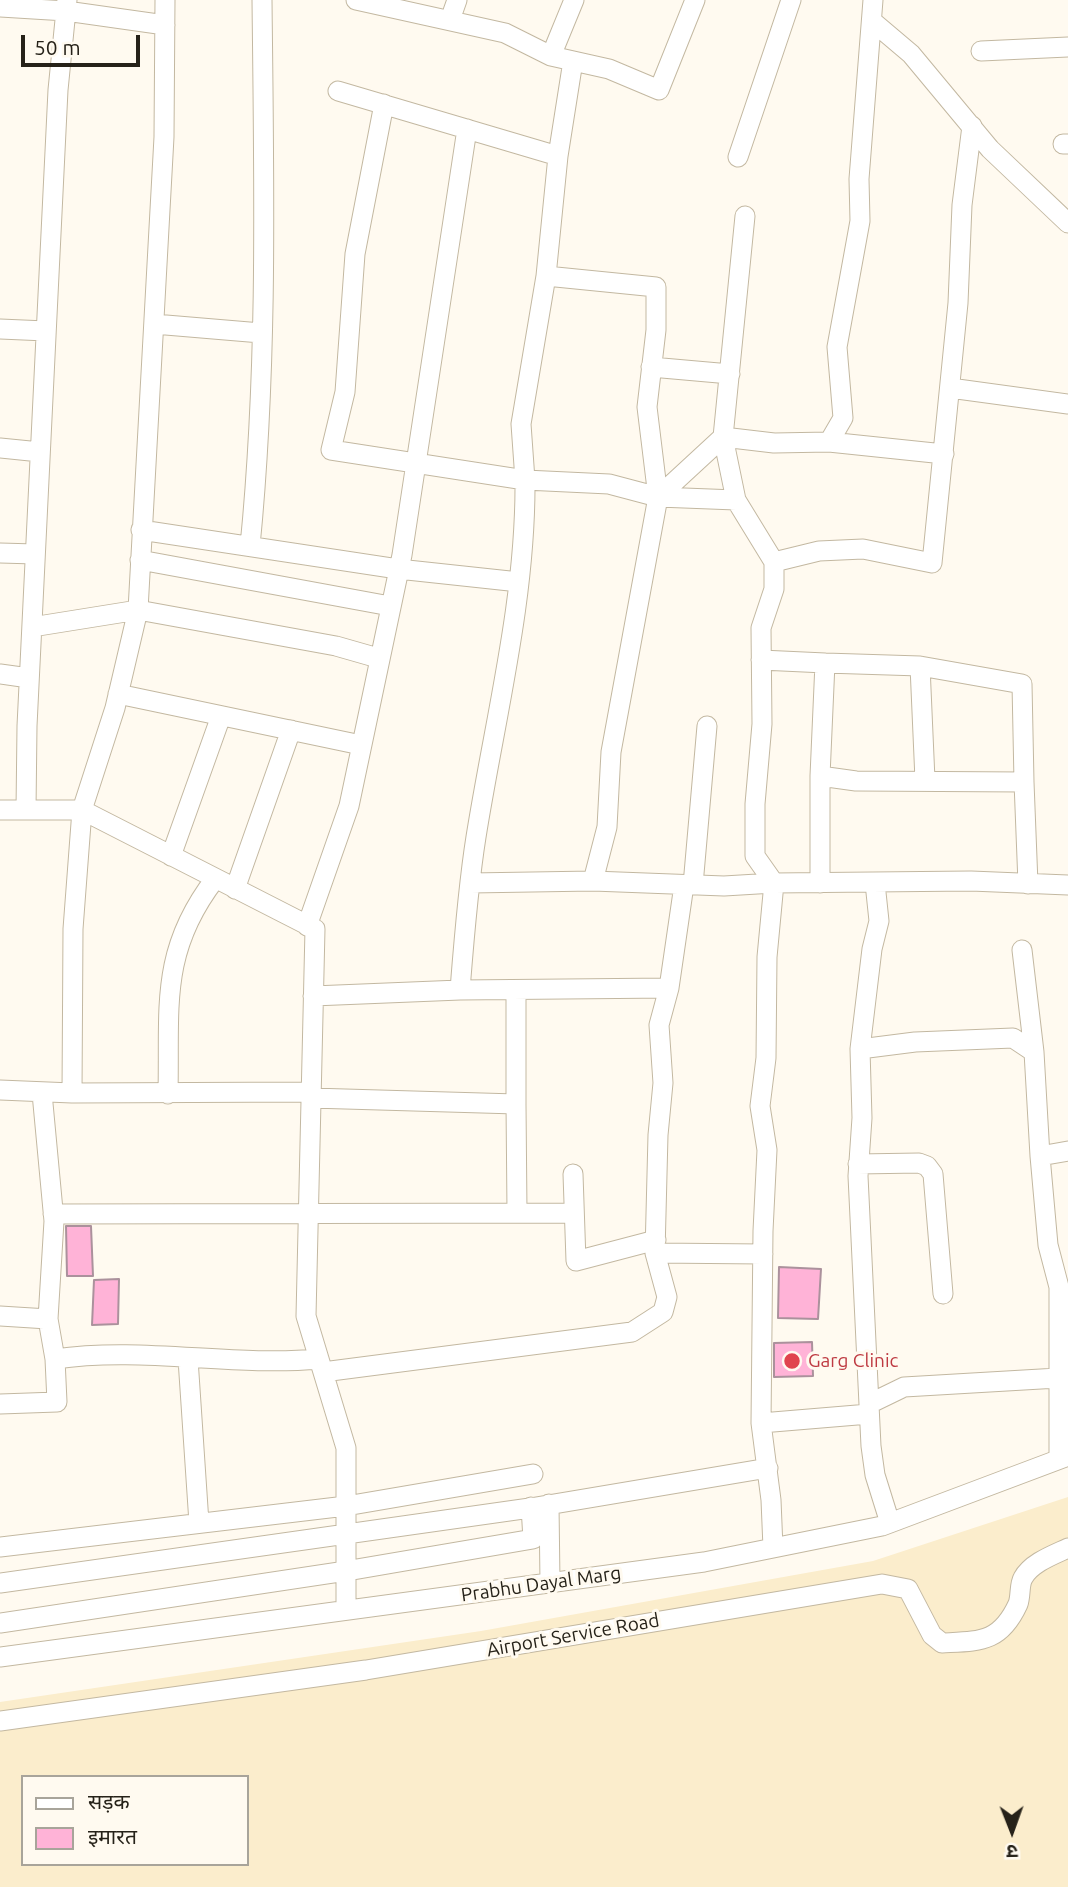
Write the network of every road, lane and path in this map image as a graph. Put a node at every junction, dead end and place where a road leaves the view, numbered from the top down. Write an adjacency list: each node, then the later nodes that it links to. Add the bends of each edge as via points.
1 (165, 0): 13 (street)
2 (262, 0): 30 (street)
3 (356, 0): 11 (street)
4 (457, 0): 11 (street)
5 (574, 0): 16 (street)
6 (695, 0): 17 (street, via 659,90 609,69)
7 (791, 0): 23 (street)
8 (873, 0): 12 (street)
9 (66, 6): 10 (street); 13 (street); 29 (street)
10 (0, 7)
11 (450, 20): 16 (street, via 505,33)
12 (872, 21): 20 (street, via 911,54); 36 (street, via 859,178 860,222 837,347 843,418)
13 (165, 25): 27 (street)
14 (1068, 47): 15 (street)
15 (981, 51)
16 (551, 56): 17 (street)
17 (573, 61): 22 (street)
18 (338, 91): 19 (street)
19 (384, 104): 21 (street); 40 (street, via 355,254 345,392 331,450)
20 (972, 126): 25 (street); 33 (street)
21 (467, 129): 22 (street); 40 (street)
22 (558, 156): 26 (street)
23 (738, 156)
24 (745, 216): 32 (street)
25 (1068, 223)
26 (546, 276): 31 (street, via 656,287); 41 (street, via 521,424)
27 (154, 324): 30 (street); 44 (street)
28 (0, 329): 29 (street)
29 (46, 331): 38 (street)
30 (261, 332): 45 (street, via 258,460)
31 (652, 367): 32 (street); 42 (street, via 647,407)
32 (730, 374): 35 (street)
33 (950, 388): 34 (street); 39 (street)
34 (1068, 404)
35 (723, 437): 36 (street, via 774,443); 42 (street); 43 (street)
36 (829, 442): 39 (street)
37 (0, 448): 38 (street)
38 (40, 452): 47 (street)
39 (944, 453): 49 (street, via 932,563 863,549 818,551)
40 (414, 463): 41 (street); 50 (street)
41 (525, 480): 42 (street, via 609,484); 51 (street)
42 (658, 496): 43 (street); 74 (street, via 611,752 607,827)
43 (736, 500): 49 (street)
44 (142, 530): 45 (street); 48 (street)
45 (250, 546): 50 (street)
46 (0, 552): 47 (street)
47 (35, 554): 54 (street)
48 (140, 559): 52 (street); 53 (street)
49 (774, 562): 56 (street, via 774,589 761,628)
50 (398, 569): 51 (street); 52 (street)
51 (519, 582): 75 (street)
52 (390, 606): 55 (street)
53 (138, 610): 54 (street); 55 (street, via 336,646); 61 (street)
54 (32, 627): 60 (street)
55 (378, 658): 65 (street)
56 (761, 660): 57 (street); 76 (street, via 755,856)
57 (825, 663): 58 (street); 66 (street)
58 (920, 666): 67 (street); 68 (street, via 1022,684)
59 (0, 674): 60 (street)
60 (29, 678): 70 (street)
61 (118, 694): 62 (street); 71 (street)
62 (221, 716): 64 (street); 72 (street)
63 (707, 726): 80 (street)
64 (291, 730): 65 (street); 82 (street)
65 (361, 745): 83 (street, via 349,806)
66 (820, 776): 67 (street); 77 (street)
67 (925, 780): 68 (street)
68 (1024, 782): 79 (street)
69 (0, 810): 70 (street)
70 (26, 810): 71 (street)
71 (82, 810): 72 (street); 93 (street, via 74,929)
72 (171, 856): 73 (street)
73 (215, 879): 82 (street); 94 (street, via 193,908 177,945 167,1028)
74 (593, 881): 75 (street); 80 (street)
75 (471, 883): 86 (street)
76 (774, 883): 77 (street); 80 (street); 106 (street, via 760,1106 767,1150)
77 (820, 883): 78 (street)
78 (875, 883): 79 (street); 89 (street, via 879,921)
79 (1028, 884): 81 (street)
80 (688, 885): 85 (street)
81 (1068, 885)
82 (235, 889): 83 (street)
83 (307, 926): 88 (street, via 315,929)
84 (1022, 950): 90 (street)
85 (669, 988): 87 (street); 105 (street, via 659,1024 663,1083)
86 (460, 990): 87 (street); 88 (street)
87 (516, 991): 96 (street)
88 (313, 996): 95 (street)
89 (860, 1049): 90 (street, via 1013,1038); 99 (street)
90 (1034, 1052): 98 (street)
91 (0, 1090): 92 (street)
92 (43, 1093): 93 (street); 104 (street)
93 (72, 1093): 94 (street)
94 (168, 1094): 95 (street)
95 (311, 1095): 96 (street); 102 (street)
96 (516, 1104): 101 (street)
97 (1068, 1151): 98 (street)
98 (1041, 1156): 113 (street, via 1048,1245 1059,1287)
99 (858, 1164): 107 (street, via 919,1163 933,1174); 115 (street)
100 (573, 1174): 103 (street)
101 (517, 1212): 102 (street); 103 (street)
102 (308, 1213): 104 (street); 112 (street, via 306,1316)
103 (574, 1213): 105 (street, via 576,1261)
104 (53, 1214): 109 (street)
105 (656, 1246): 106 (street); 112 (street, via 667,1305 658,1317 632,1332)
106 (763, 1254): 116 (street)
107 (943, 1294)
108 (0, 1315): 109 (street)
109 (48, 1319): 111 (street)
110 (188, 1359): 111 (street, via 118,1354); 112 (street); 122 (street)
111 (55, 1360): 114 (street, via 57,1402)
112 (321, 1366): 120 (street, via 346,1448)
113 (1058, 1378): 115 (street, via 904,1387); 117 (street)
114 (0, 1404)
115 (869, 1409): 116 (street); 123 (street, via 875,1475)
116 (761, 1423): 118 (street)
117 (1064, 1457): 123 (street, Prabhu Dayal Marg)
118 (768, 1468): 121 (street); 126 (street)
119 (533, 1474): 120 (street)
120 (346, 1506): 122 (street); 124 (street)
121 (540, 1506): 124 (street); 128 (street, via 533,1539); 130 (street)
122 (199, 1523): 125 (street)
123 (890, 1523): 126 (street, Prabhu Dayal Marg)
124 (346, 1534): 128 (street); 129 (street)
125 (0, 1547)
126 (773, 1548): 130 (street, Prabhu Dayal Marg)
127 (1068, 1548): 134 (street, Airport Service Road, via 1034,1566 1022,1579 1019,1602 1002,1631 982,1641 942,1643 932,1635 908,1589 882,1584 366,1670)
128 (346, 1571): 131 (street); 132 (street)
129 (0, 1583)
130 (550, 1583): 131 (street, Prabhu Dayal Marg)
131 (346, 1611): 133 (street, Prabhu Dayal Marg)
132 (0, 1623)
133 (0, 1657)
134 (0, 1721)

